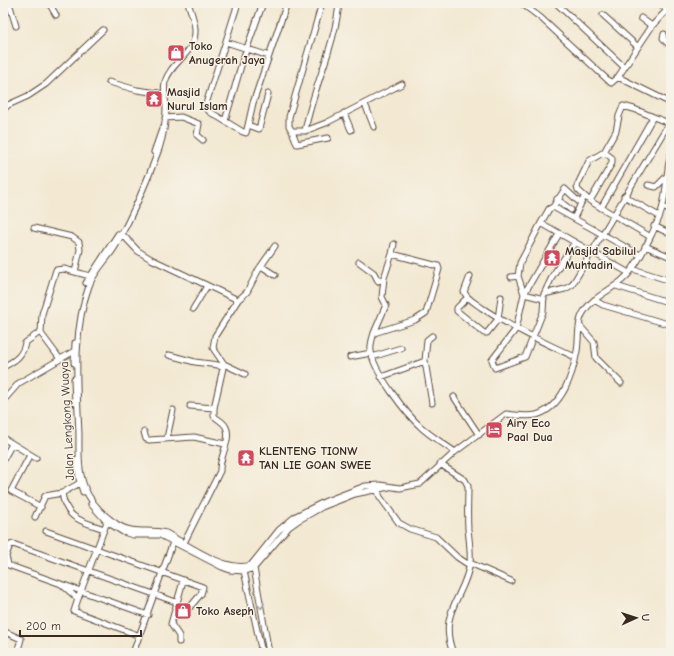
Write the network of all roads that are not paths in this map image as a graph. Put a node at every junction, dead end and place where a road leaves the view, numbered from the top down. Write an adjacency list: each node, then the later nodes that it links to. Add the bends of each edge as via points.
1 (10, 3): 16 (street)
2 (49, 3): 13 (street)
3 (188, 3): 29 (street, Jalan Lengkong Wuaya, via 195,24 194,42 168,74)
4 (238, 3): 20 (street)
5 (263, 3): 23 (street)
6 (287, 3): 24 (street)
7 (322, 3): 43 (street, via 289,117)
8 (339, 3): 44 (street, via 335,27)
9 (516, 3): 10 (street)
10 (522, 3): 26 (street, via 566,40 607,80 611,83)
11 (556, 3): 25 (street)
12 (659, 3): 17 (street, via 666,11)
13 (56, 15)
14 (603, 15): 21 (street)
15 (641, 18): 17 (street)
16 (16, 26)
17 (652, 26): 21 (street)
18 (103, 30): 33 (street, via 46,84)
19 (664, 34): 22 (street, via 663,38)
20 (226, 42): 23 (street); 37 (street, via 205,107)
21 (637, 46): 25 (street)
22 (671, 47)
23 (247, 48): 24 (street); 37 (street)
24 (269, 56): 39 (street)
25 (624, 67): 26 (street)
26 (618, 77): 32 (street)
27 (109, 82): 29 (street)
28 (402, 84): 31 (street)
29 (165, 94): 36 (street, Jalan Lengkong Wuaya)
30 (268, 94): 39 (street, via 259,129)
31 (365, 104): 34 (street); 41 (street)
32 (671, 104)
33 (3, 110)
34 (344, 113): 42 (street); 44 (street)
35 (653, 117): 38 (street); 47 (street, via 623,106 616,131); 58 (street)
36 (165, 118): 40 (street, Jalan Lengkong Wuaya); 46 (street, via 180,117 199,124 197,135)
37 (225, 121): 39 (street, via 246,133)
38 (670, 123): 51 (street)
39 (248, 125)
40 (164, 127): 67 (street, Jalan Lengkong Wuaya, via 145,186); 85 (street, Jalan Lengkong Wuaya, via 123,226)
41 (374, 127)
42 (351, 130)
43 (292, 131): 44 (street); 45 (street, via 297,144)
44 (305, 131)
45 (328, 138)
46 (204, 140)
47 (604, 152): 52 (street, via 589,161 578,182 578,190); 55 (street, via 612,158 612,164)
48 (671, 154): 49 (street)
49 (667, 177): 50 (street, via 658,187); 57 (street)
50 (648, 185)
51 (624, 196): 61 (street); 62 (street)
52 (584, 197): 55 (street); 63 (street)
53 (557, 199): 54 (street, via 565,189); 56 (street); 59 (street)
54 (578, 201)
55 (590, 201): 58 (street)
56 (553, 207): 63 (street); 64 (street)
57 (663, 207): 60 (street); 62 (street)
58 (601, 208): 61 (street)
59 (571, 210)
60 (671, 211)
61 (613, 214): 69 (street); 71 (street)
62 (659, 216): 65 (street)
63 (574, 218): 69 (street)
64 (541, 223): 68 (street); 87 (street, via 522,257)
65 (654, 226): 70 (street); 71 (street)
66 (34, 228): 83 (street, via 60,233 79,242 80,250)
67 (122, 234): 91 (street, via 142,254); 110 (street, Jalan Lengkong Wuaya, via 88,287)
68 (559, 234): 72 (street); 93 (street)
69 (602, 234): 76 (street); 78 (street)
70 (671, 234)
71 (649, 236): 75 (street)
72 (575, 242): 76 (street); 95 (street, via 553,275)
73 (394, 244): 77 (street)
74 (275, 246): 81 (street)
75 (645, 246): 78 (street); 79 (street)
76 (593, 252): 82 (street); 95 (street, via 569,288)
77 (392, 254): 89 (street); 106 (street, via 438,266 439,269 426,313 415,320)
78 (640, 255): 82 (street)
79 (671, 257)
80 (359, 262): 89 (street, via 374,273 378,281)
81 (261, 266): 84 (street); 97 (street, via 247,292)
82 (631, 271): 90 (street); 92 (street)
83 (75, 272): 85 (street); 105 (street, via 56,270 42,314)
84 (275, 275)
85 (90, 276): 110 (street, Jalan Lengkong Wuaya, via 83,294)
86 (470, 276): 96 (street, via 464,292)
87 (518, 276): 88 (street); 93 (street)
88 (511, 277)
89 (384, 278): 106 (street, via 382,298 386,305)
90 (671, 281)
91 (207, 286): 97 (street); 100 (street)
92 (616, 286): 98 (street); 99 (street)
93 (524, 294): 95 (street); 104 (street)
94 (501, 297): 101 (street)
95 (544, 297): 108 (street, via 543,312)
96 (467, 298): 101 (street); 101 (street, via 457,308 457,312 484,333 488,333)
97 (238, 300): 118 (street, via 215,336 213,348 224,364)
98 (594, 300): 102 (street); 103 (street, via 582,316)
99 (671, 303)
100 (193, 309)
101 (498, 319): 104 (street)
102 (671, 325)
103 (580, 326): 114 (street); 120 (street, via 594,342 596,358)
104 (516, 329): 108 (street); 108 (street, via 492,360 495,368 523,358)
105 (41, 333): 115 (street); 117 (street, via 26,342 19,358)
106 (374, 333): 112 (street, via 370,344)
107 (432, 336): 116 (street, via 428,340)
108 (534, 338): 114 (street)
109 (401, 348): 112 (street)
110 (76, 351): 115 (street); 138 (street, Jalan Lengkong Wuaya, via 76,454); 145 (street, Jalan Lengkong Wuaya, via 82,479 92,500)
111 (169, 355): 127 (street, via 223,368)
112 (371, 355): 113 (street); 119 (street)
113 (350, 357)
114 (575, 357): 130 (street, via 572,372 562,392 547,410 527,416 506,414)
115 (60, 359): 122 (street, via 25,379)
116 (425, 361): 119 (street); 125 (street)
117 (5, 366)
118 (245, 374)
119 (381, 377): 135 (street, via 415,422)
120 (621, 383)
121 (3, 390): 122 (street)
122 (10, 391): 124 (street)
123 (454, 397): 130 (street)
124 (3, 401)
125 (432, 403)
126 (190, 406): 127 (street)
127 (214, 408): 134 (street, via 214,416 227,430)
128 (173, 410): 132 (street)
129 (144, 432): 132 (street, via 146,439 149,440)
130 (479, 435): 135 (street)
131 (3, 438): 133 (street)
132 (167, 438): 134 (street, via 194,437)
133 (12, 444): 136 (street); 143 (street, via 33,456 12,491)
134 (225, 444): 149 (street, via 220,471)
135 (454, 452): 137 (street)
136 (3, 460)
137 (440, 464): 139 (street, via 420,484 406,488); 151 (street, via 467,482)
138 (80, 483): 141 (street); 145 (street, Jalan Lengkong Wuaya, via 90,502)
139 (392, 486): 140 (street, Jalan Lengkong Wuaya); 142 (street, Jalan Lengkong Wuaya, via 372,485)
140 (377, 489): 142 (street, Jalan Lengkong Wuaya); 151 (street, via 399,523 436,537 457,557)
141 (62, 493): 143 (street, via 46,495); 146 (street, via 63,501 72,516)
142 (341, 497): 149 (street, Jalan Lengkong Wuaya, via 296,516 280,530 254,562 247,566 237,567 223,563); 152 (street, Jalan Lengkong Wuaya, via 289,527)
143 (41, 507): 144 (street)
144 (36, 517)
145 (108, 520): 146 (street); 148 (street, Jalan Lengkong Wuaya, via 128,533 158,535); 149 (street, Jalan Lengkong Wuaya, via 140,532 158,530)
146 (104, 529): 150 (street)
147 (46, 531): 150 (street)
148 (173, 542): 154 (street, Jalan Lengkong Wuaya, via 222,567); 155 (street)
149 (184, 543)
150 (96, 550): 153 (street); 155 (street)
151 (469, 564): 157 (street); 172 (street, via 454,601 449,623)
152 (254, 568): 154 (street, Jalan Lengkong Wuaya); 171 (street, one-way to 171)
153 (88, 570): 158 (street, via 10,545 6,560 9,566); 159 (street); 160 (street)
154 (244, 572): 170 (street)
155 (162, 573): 156 (street); 160 (street)
156 (183, 581): 162 (street); 163 (street, via 204,588 190,607)
157 (511, 581)
158 (61, 584): 159 (street); 161 (street)
159 (81, 591): 161 (street); 164 (street)
160 (155, 595): 162 (street); 164 (street)
161 (78, 599): 166 (street, via 74,612)
162 (176, 602): 167 (street, via 170,624)
163 (180, 608)
164 (148, 615): 166 (street)
165 (3, 632): 168 (street, via 21,639)
166 (140, 636): 169 (street)
167 (179, 642)
168 (16, 653)
169 (132, 653)
170 (262, 653)
171 (269, 653)
172 (453, 653)

